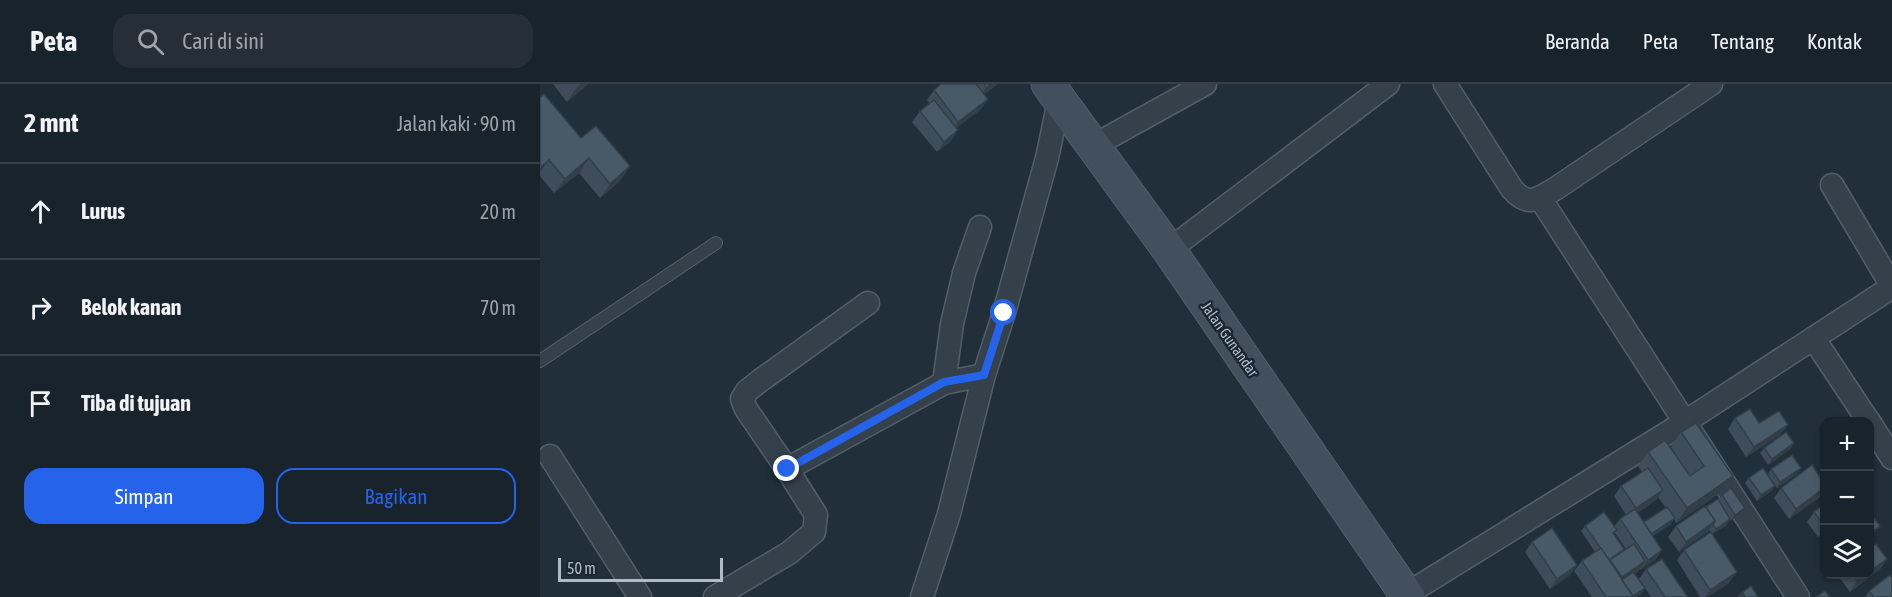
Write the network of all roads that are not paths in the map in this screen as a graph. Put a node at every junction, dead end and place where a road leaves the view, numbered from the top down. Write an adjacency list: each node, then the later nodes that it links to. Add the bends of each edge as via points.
1 (1205, 84): 6 (street)
2 (1388, 84): 11 (street)
3 (1445, 84): 8 (street, via 1520,199)
4 (1711, 84): 8 (street)
5 (1055, 90): 6 (main road, Jalan Gunandar); 16 (street, via 1047,158)
6 (1093, 146): 11 (main road, Jalan Gunandar)
7 (1832, 185): 12 (street)
8 (1540, 198): 19 (street)
9 (980, 227): 17 (street, via 952,324)
10 (716, 243): 15 (lane)
11 (1169, 250): 24 (main road, Jalan Gunandar)
12 (1892, 287): 14 (street)
13 (868, 303): 23 (street, via 761,380 742,399)
14 (1814, 339): 18 (street); 19 (street)
15 (540, 361)
16 (984, 375): 17 (street); 27 (street, via 950,514)
17 (944, 382): 23 (street)
18 (1866, 417)
19 (1686, 422): 24 (street); 28 (street)
20 (1874, 430): 22 (street)
21 (550, 456): 25 (street)
22 (1892, 458)
23 (787, 469): 26 (street, via 816,515 814,532 789,553)
24 (1405, 596)
25 (640, 597)
26 (715, 597)
27 (922, 597)
28 (1798, 597)

